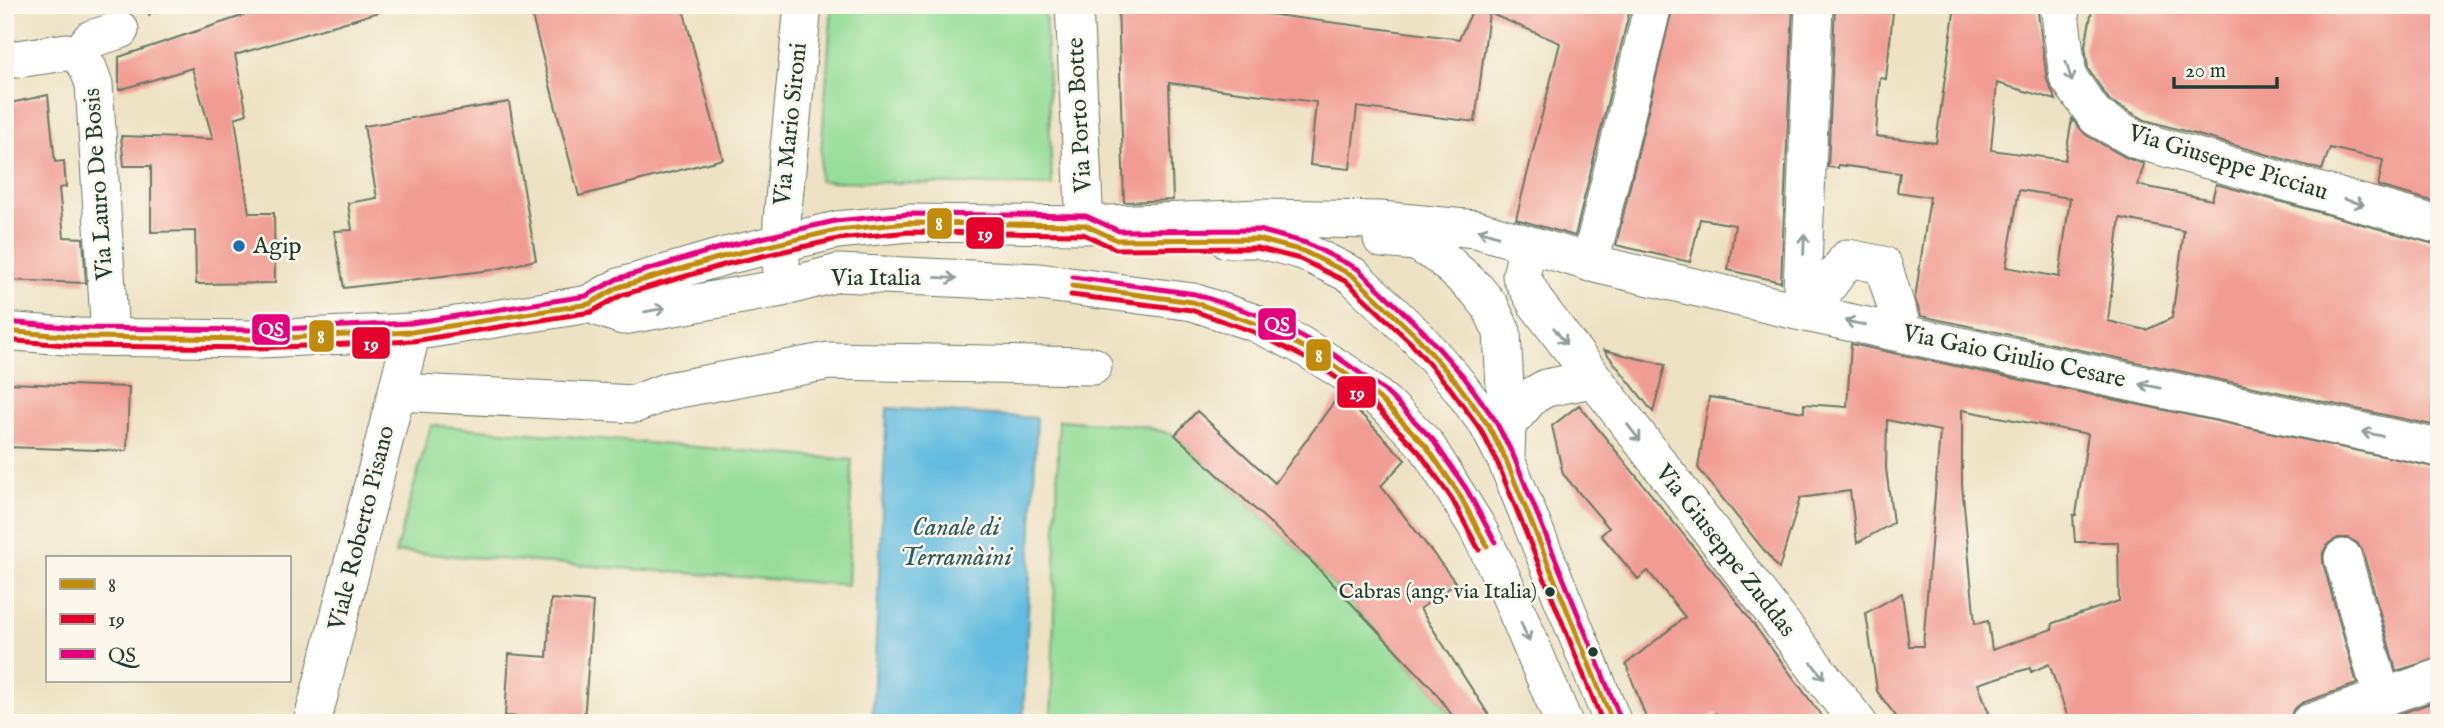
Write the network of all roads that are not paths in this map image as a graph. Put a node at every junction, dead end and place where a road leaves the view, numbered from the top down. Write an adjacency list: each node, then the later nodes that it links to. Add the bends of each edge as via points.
1 (803, 5): 12 (street, Via Mario Sironi)
2 (1074, 5): 10 (street, Via Porto Botte)
3 (1653, 5): 14 (street)
4 (1814, 5): 18 (street, one-way to 4)
5 (2059, 5): 11 (street, Via Giuseppe Picciau, one-way to 11, via 2068,77 2096,117 2137,140)
6 (120, 30): 7 (street, via 91,39)
7 (79, 54): 8 (street, Via Lauro De Bosis); 23 (street, Via Lauro De Bosis, via 94,84)
8 (17, 58)
9 (1324, 219): 10 (street, Via Italia); 13 (street, Via Gaio Giulio Cesare, one-way to 9, via 1476,229); 21 (street, via 1347,235 1416,242 1477,290)
10 (1085, 225): 12 (street, Via Italia, via 909,223 837,230); 27 (street, via 1117,240 1258,239 1303,251 1352,275 1417,337)
11 (2439, 225)
12 (780, 243): 15 (street, Via Mario Sironi); 17 (street, Via Italia, via 619,287)
13 (1537, 247): 14 (street, Via Gaio Giulio Cesare); 16 (street, Via Giuseppe Zuddas, via 1525,258 1521,276)
14 (1590, 263): 16 (street, via 1548,275); 18 (street, Via Gaio Giulio Cesare)
15 (782, 288): 17 (street, Via Italia, one-way to 15, via 623,316); 33 (street, Via Italia, one-way to 33, via 838,273 1039,282 1192,302 1299,344 1391,408 1426,445 1477,527)
16 (1530, 292): 21 (street); 25 (street, Via Giuseppe Zuddas, one-way to 25)
17 (589, 304): 20 (street, Via Italia)
18 (1805, 312): 22 (street, Via Gaio Giulio Cesare, one-way to 18); 22 (street, via 1848,258 1883,265)
19 (5, 331): 23 (street, Via Italia)
20 (412, 332): 23 (street, Via Italia, via 260,339); 26 (street, Viale Roberto Pisano)
21 (1502, 332): 27 (street)
22 (1904, 333): 28 (street, Via Gaio Giulio Cesare, one-way to 22)
23 (110, 337)
24 (1093, 366): 26 (street, via 829,361 668,391 635,404)
25 (1592, 379): 27 (street, via 1546,388 1532,396); 35 (street, Via Giuseppe Zuddas, one-way to 35)
26 (397, 392): 32 (street, Viale Roberto Pisano)
27 (1506, 443): 34 (street)
28 (2439, 448)
29 (2343, 558): 31 (street)
30 (2439, 678): 31 (street)
31 (2382, 697): 36 (street)
32 (320, 716)
33 (1564, 723)
34 (1614, 723)
35 (1858, 723)
36 (2309, 723)

